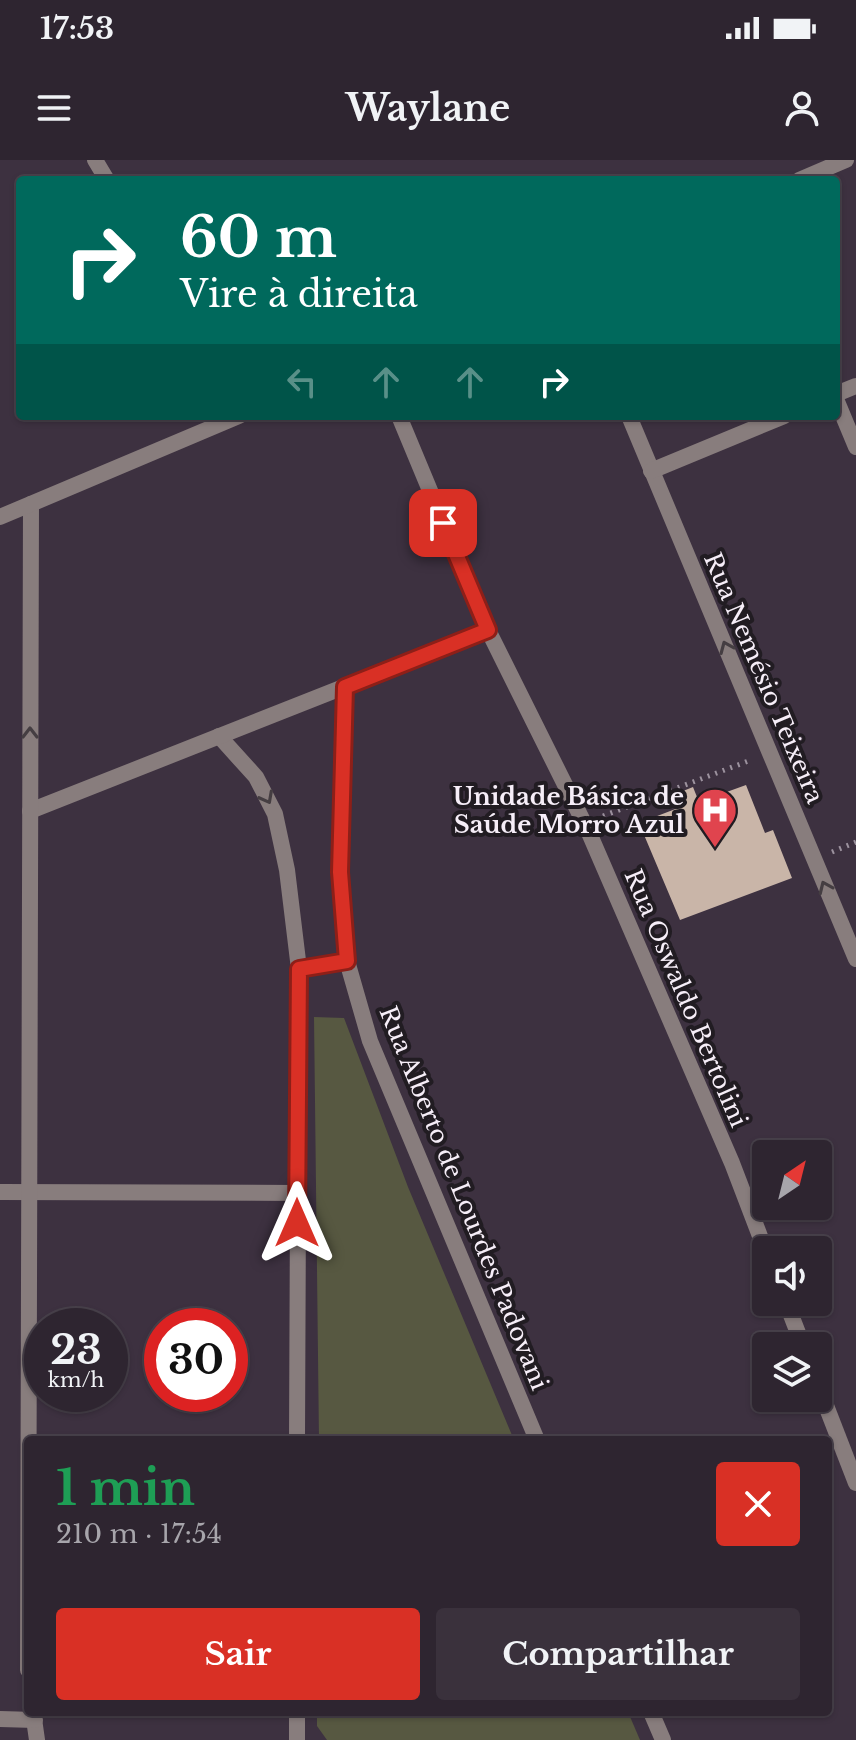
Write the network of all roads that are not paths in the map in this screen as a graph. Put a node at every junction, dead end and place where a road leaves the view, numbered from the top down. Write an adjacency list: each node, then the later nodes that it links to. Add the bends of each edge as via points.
1 (846, 160): 2 (street)
2 (808, 176)
3 (840, 406): 8 (street)
4 (230, 420): 10 (street)
5 (401, 420): 12 (street, Rua Oswaldo Bertolini)
6 (631, 420): 9 (street, Rua Nemésio Teixeira)
7 (774, 420): 9 (street)
8 (856, 447)
9 (651, 471): 16 (street, Rua Nemésio Teixeira, one-way to 9)
10 (31, 504): 11 (street); 15 (street, one-way to 10)
11 (0, 517)
12 (488, 630): 13 (street); 22 (street, Rua Oswaldo Bertolini, via 584,823)
13 (345, 687): 14 (street); 17 (street, Rua Alberto de Lourdes Padovani, via 340,872)
14 (219, 736): 15 (street); 18 (street, one-way to 18, via 256,777 275,814)
15 (30, 811): 20 (street)
16 (856, 959)
17 (347, 961): 18 (street); 26 (street, Rua Alberto de Lourdes Padovani, via 370,1041)
18 (299, 969): 21 (street)
19 (0, 1192): 20 (street)
20 (28, 1192): 21 (street); 24 (street)
21 (297, 1193): 25 (street)
22 (760, 1236)
23 (828, 1412): 27 (street)
24 (28, 1436)
25 (297, 1436)
26 (535, 1436)
27 (856, 1483)
28 (34, 1716): 31 (street); 32 (street)
29 (297, 1716): 33 (street)
30 (653, 1716): 34 (street)
31 (0, 1719)
32 (37, 1740)
33 (297, 1740)
34 (663, 1740)

